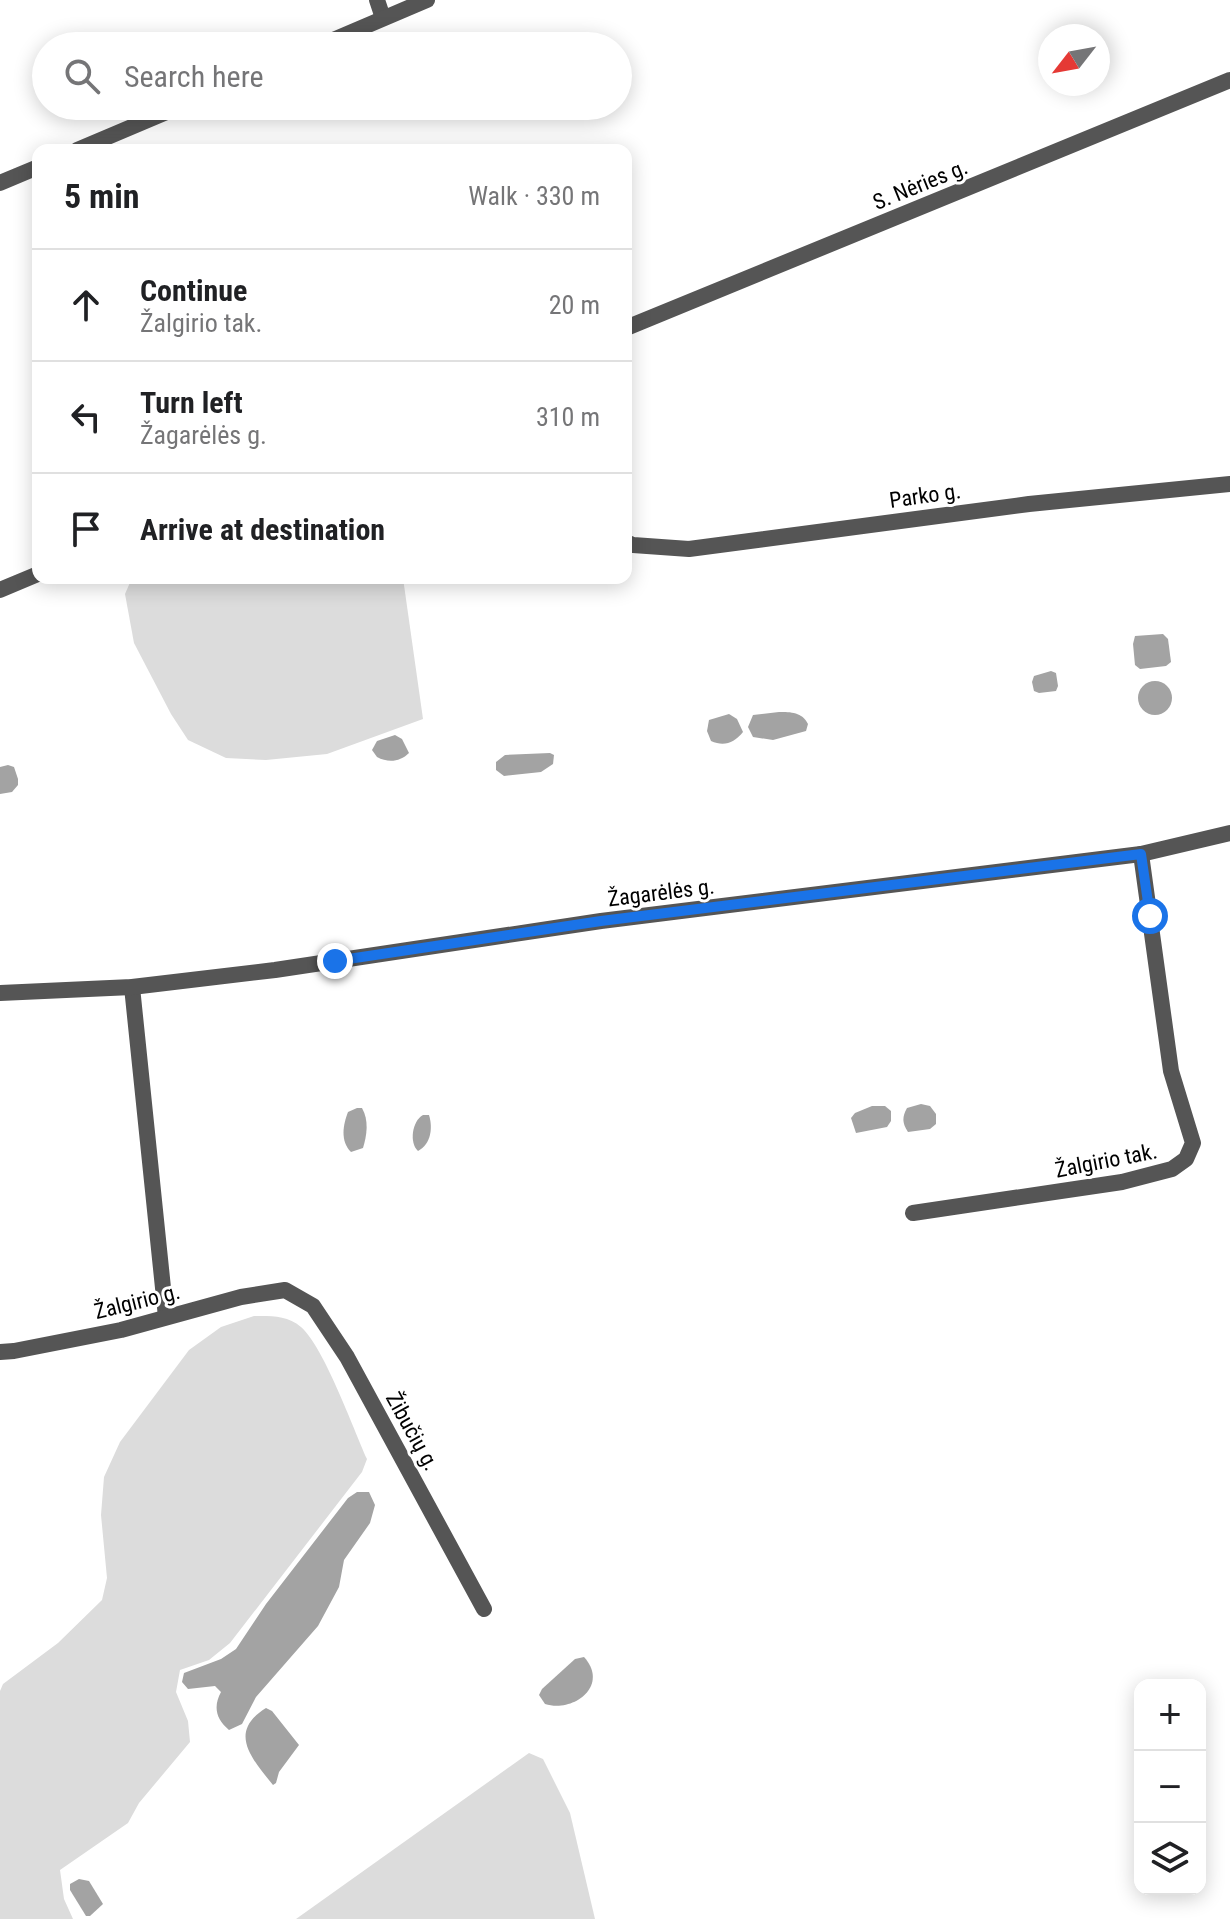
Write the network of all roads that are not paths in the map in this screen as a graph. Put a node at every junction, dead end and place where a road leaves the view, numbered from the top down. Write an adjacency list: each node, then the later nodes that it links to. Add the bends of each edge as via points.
1 (377, 0): 3 (street)
2 (427, 0): 3 (street)
3 (383, 18): 4 (street)
4 (351, 32)
5 (1230, 80): 10 (street, S. Nėries g.)
6 (148, 120): 7 (street)
7 (91, 144)
8 (32, 170): 9 (street)
9 (0, 183)
10 (632, 326)
11 (1230, 484): 12 (street, Parko g., via 1029,504 689,549)
12 (632, 545)
13 (32, 577): 14 (street)
14 (0, 590)
15 (1230, 833): 16 (street, Žagarėlės g.)
16 (1141, 854): 17 (street, Žagarėlės g., via 601,921); 19 (street, Žalgirio tak., via 1171,1071 1193,1143 1186,1159 1172,1169 1122,1182)
17 (132, 987): 18 (street, Žagarėlės g.); 21 (street)
18 (0, 993)
19 (913, 1213)
20 (285, 1290): 21 (street, Žalgirio g.); 23 (street, Žibučių g., via 313,1306 347,1357)
21 (166, 1317): 22 (street, Žalgirio g.)
22 (0, 1352)
23 (484, 1609)

